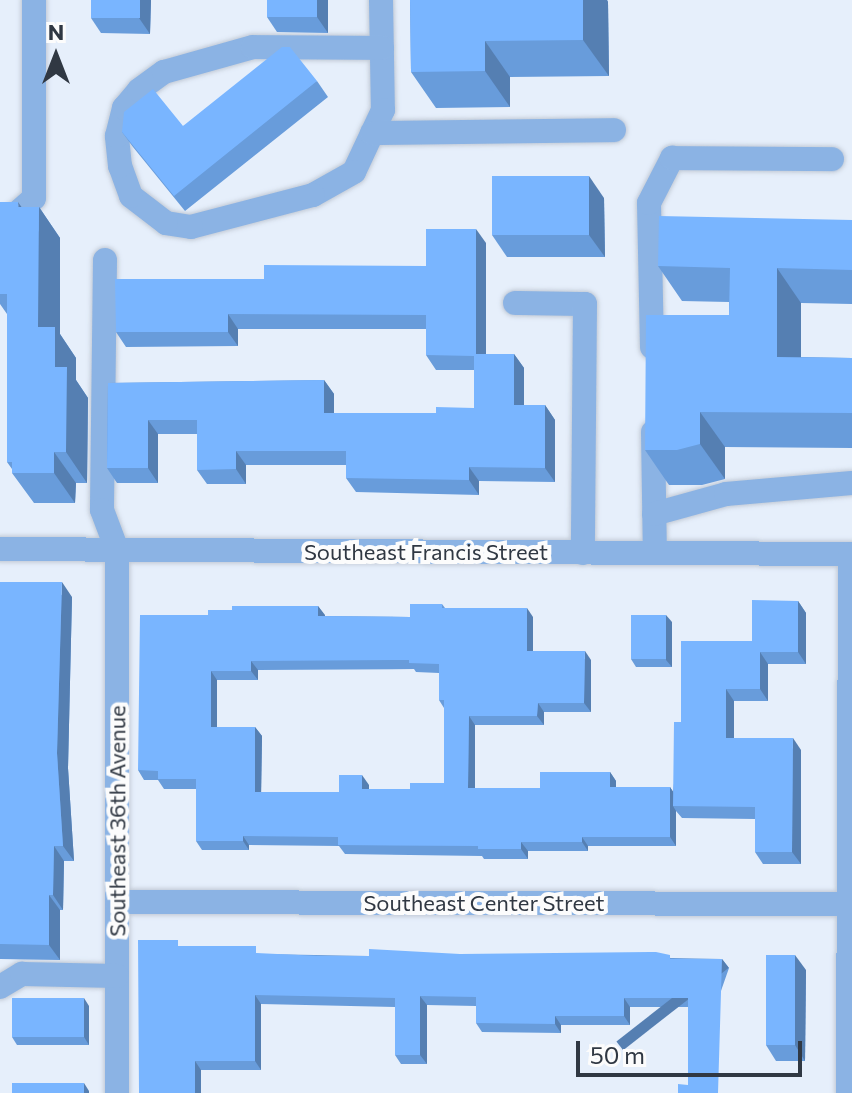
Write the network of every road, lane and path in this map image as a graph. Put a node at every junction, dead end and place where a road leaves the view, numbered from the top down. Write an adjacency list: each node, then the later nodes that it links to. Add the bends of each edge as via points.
1 (34, 0): 7 (street, via 34,198)
2 (381, 0): 3 (street)
3 (382, 48): 5 (street, via 383,110); 5 (street, via 253,47 185,65 139,90 124,108 117,136 131,196 166,223 191,227 313,195 354,172)
4 (614, 130): 5 (street)
5 (372, 133)
6 (832, 159): 10 (street, via 672,158 649,203)
7 (0, 228)
8 (105, 260): 15 (street, via 102,510)
9 (515, 303): 16 (street, via 585,304)
10 (652, 374)
11 (653, 405): 13 (street)
12 (852, 483): 13 (street, via 726,494)
13 (654, 514): 17 (street)
14 (0, 549): 15 (street, Southeast Francis Street)
15 (117, 550): 16 (street, Southeast Francis Street); 19 (street, Southeast 36th Avenue)
16 (583, 553): 17 (street, Southeast Francis Street)
17 (655, 553): 18 (street, Southeast Francis Street)
18 (851, 554): 20 (street)
19 (117, 902): 20 (street, Southeast Center Street); 21 (street, Southeast 36th Avenue)
20 (851, 904): 24 (street)
21 (117, 976): 22 (street, via 22,974); 23 (street, Southeast 36th Avenue)
22 (0, 987)
23 (117, 1093)
24 (848, 1093)

